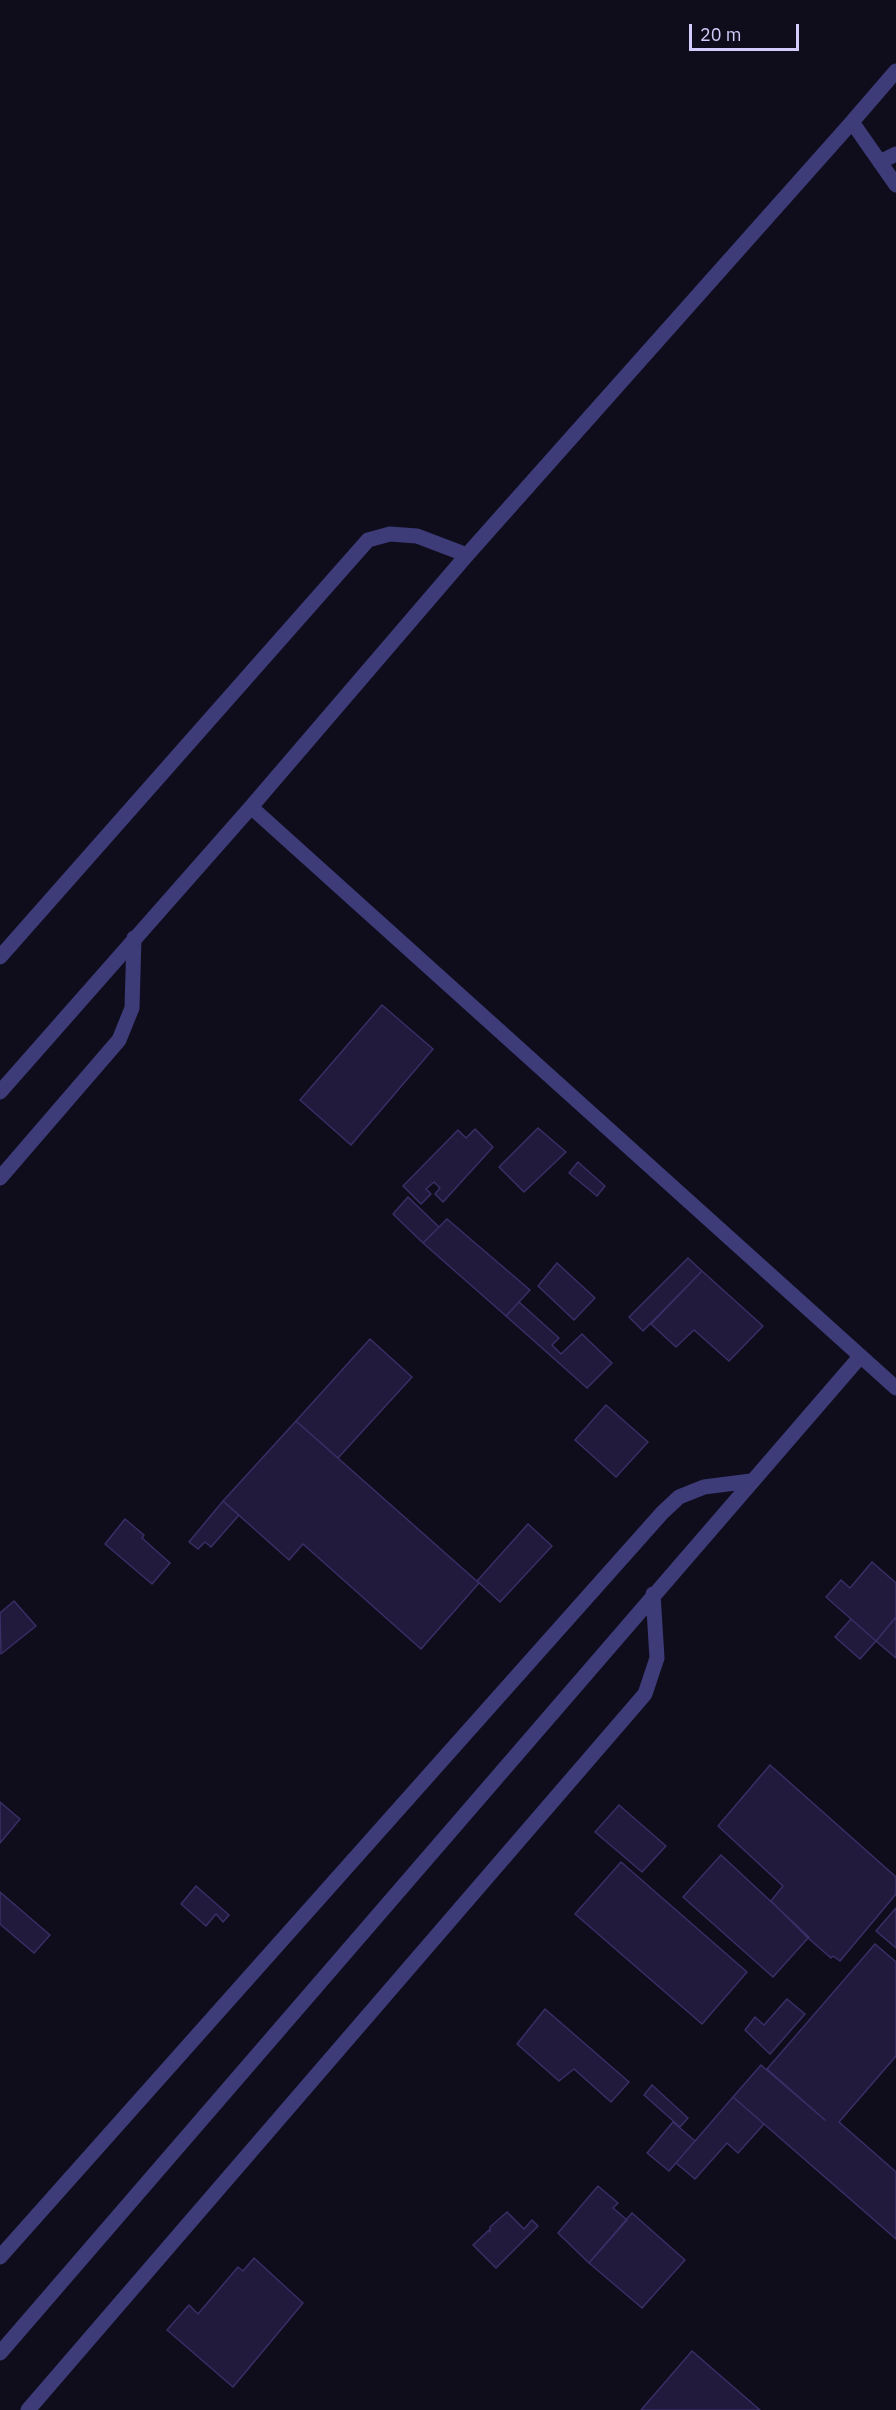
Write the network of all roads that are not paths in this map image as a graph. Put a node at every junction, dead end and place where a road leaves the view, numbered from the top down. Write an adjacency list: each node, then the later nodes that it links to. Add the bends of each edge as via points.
1 (896, 71): 2 (street)
2 (852, 122): 4 (street); 6 (street)
3 (896, 154): 4 (street)
4 (880, 162): 5 (street)
5 (896, 185)
6 (467, 555): 7 (street); 9 (street, via 417,536 390,534 368,540)
7 (251, 807): 8 (street); 12 (street)
8 (134, 938): 10 (street); 11 (street, via 132,1008 119,1040)
9 (0, 957)
10 (0, 1092)
11 (0, 1178)
12 (860, 1358): 13 (street); 14 (street)
13 (896, 1388)
14 (751, 1481): 15 (street); 16 (street, via 704,1487 679,1497 662,1512)
15 (653, 1594): 17 (street); 18 (street, via 657,1658 645,1694)
16 (0, 2257)
17 (0, 2353)
18 (28, 2410)

